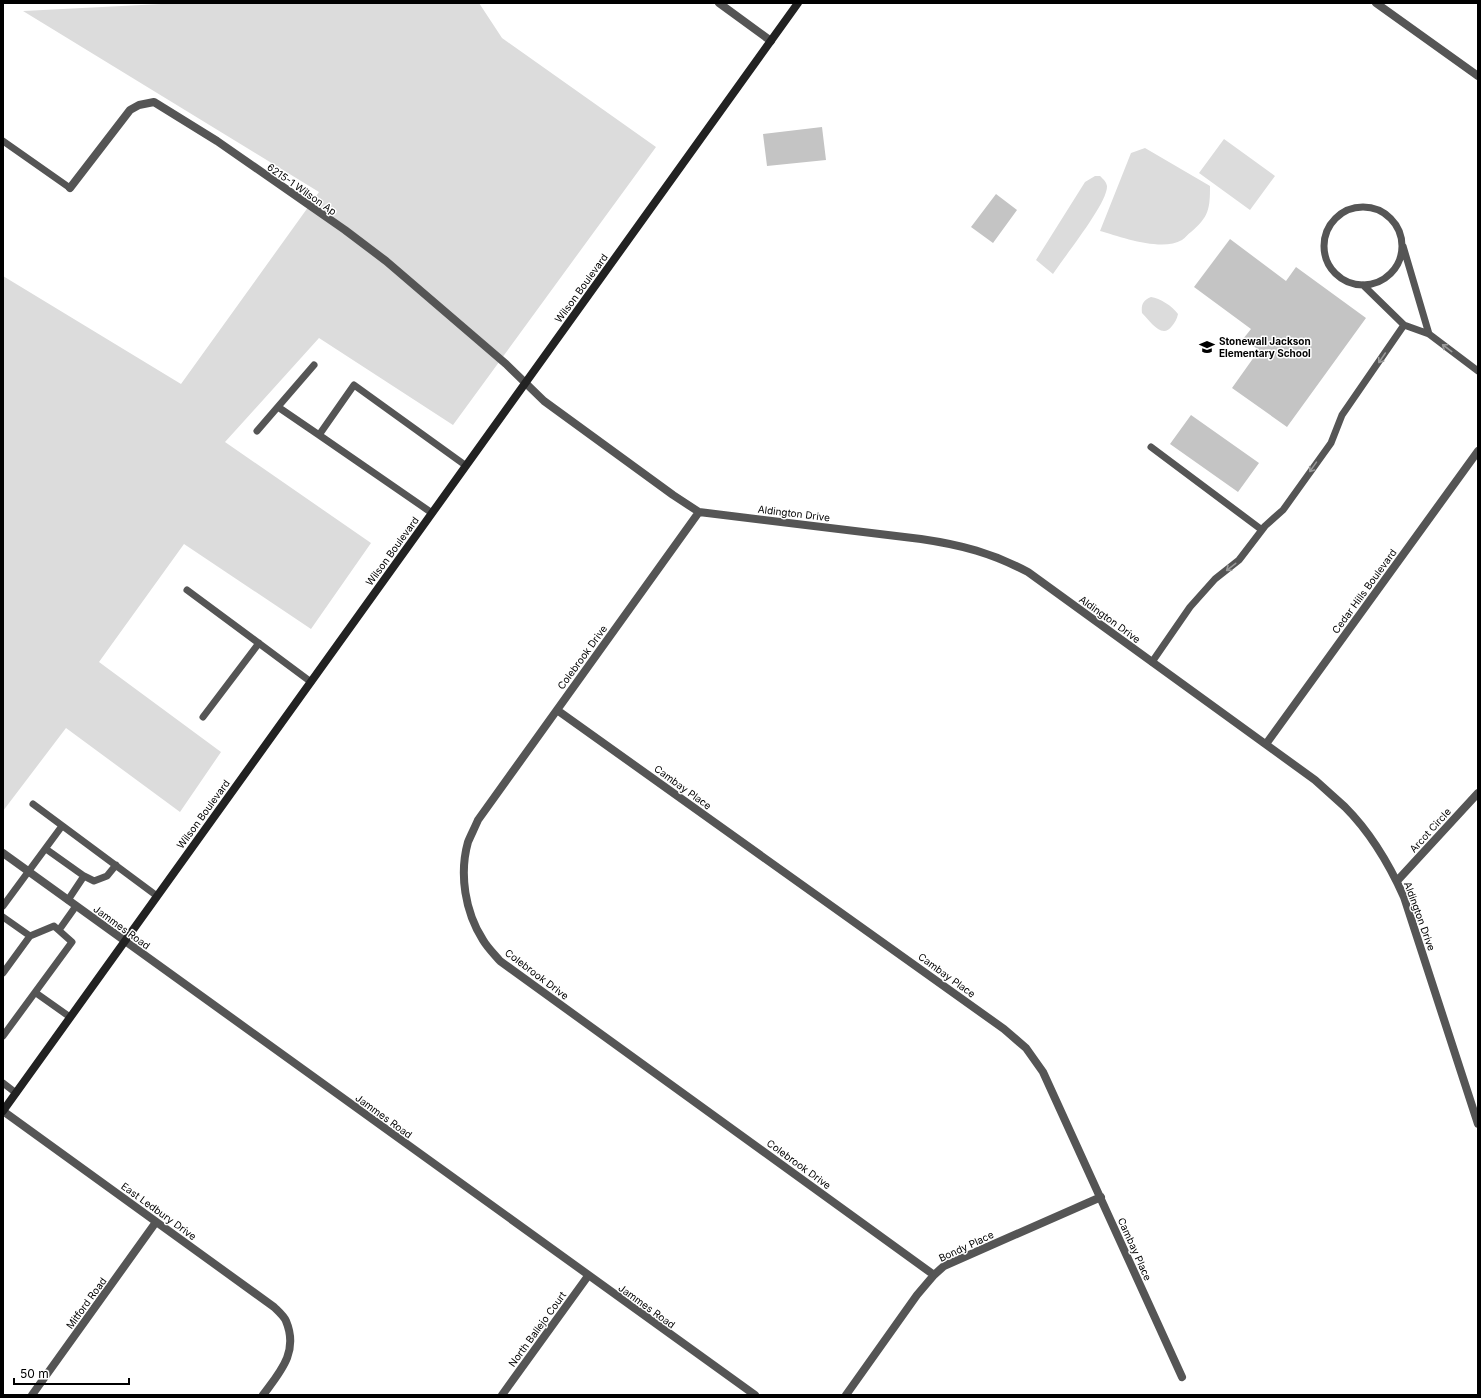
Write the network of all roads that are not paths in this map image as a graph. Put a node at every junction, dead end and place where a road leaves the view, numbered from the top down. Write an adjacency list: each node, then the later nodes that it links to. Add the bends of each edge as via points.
1 (719, 3): 4 (street)
2 (798, 3): 4 (main road, Wilson Boulevard)
3 (1376, 3): 5 (street)
4 (771, 41): 14 (main road, Wilson Boulevard)
5 (1478, 76)
6 (3, 141): 7 (lane)
7 (70, 188): 14 (street, 6215-1 Wilson Ap, via 130,110 154,102 217,141 380,256)
8 (1402, 240): 9 (lane, via 1399,260 1388,276 1376,283); 9 (lane, via 1389,217 1378,210 1365,207 1352,209 1341,214 1332,223 1326,234 1324,246 1331,269 1340,278); 11 (lane)
9 (1363, 285): 10 (lane)
10 (1404, 325): 11 (lane); 23 (lane, one-way to 23, via 1342,415 1331,443 1283,510)
11 (1429, 334): 13 (lane, one-way to 11)
12 (314, 365): 15 (lane)
13 (1478, 371)
14 (525, 382): 20 (main road, Wilson Boulevard); 21 (street, Aldington Drive, via 544,402)
15 (278, 407): 16 (lane); 17 (lane)
16 (257, 431)
17 (319, 435): 20 (lane, via 354,385); 22 (lane)
18 (1151, 447): 23 (lane)
19 (1478, 451): 30 (street, Cedar Hills Boulevard)
20 (465, 465): 22 (main road, Wilson Boulevard)
21 (699, 512): 26 (street, Aldington Drive, via 922,539 955,544 983,553 1028,572); 28 (street, Colebrook Drive)
22 (432, 513): 27 (main road, Wilson Boulevard)
23 (1262, 530): 26 (lane, one-way to 26, via 1239,560 1215,579 1190,607)
24 (187, 590): 25 (lane)
25 (258, 643): 27 (lane); 29 (lane)
26 (1152, 662): 30 (street, Aldington Drive)
27 (311, 682): 40 (main road, Wilson Boulevard)
28 (557, 710): 56 (street, Cambay Place, via 1004,1029 1026,1048 1043,1072); 58 (street, Colebrook Drive, via 478,820 468,842 464,869 466,898 472,920 483,940 500,961)
29 (203, 717)
30 (1266, 744): 39 (street, Aldington Drive, via 1315,780 1346,808 1373,842)
31 (1478, 793): 39 (street, Arcot Circle)
32 (32, 804): 33 (lane)
33 (62, 826): 34 (lane); 36 (lane)
34 (46, 849): 37 (lane); 38 (lane)
35 (3, 853): 37 (street, Jammes Road)
36 (116, 865): 38 (lane, via 108,876 94,881); 40 (lane)
37 (29, 872): 41 (street, Jammes Road); 42 (lane)
38 (84, 876): 41 (lane)
39 (1397, 882): 55 (street, Aldington Drive, via 1414,923)
40 (158, 896): 47 (main road, Wilson Boulevard)
41 (68, 900): 43 (street, Jammes Road)
42 (3, 906)
43 (76, 906): 45 (lane); 47 (street, Jammes Road)
44 (3, 917): 46 (lane)
45 (59, 930): 46 (lane, via 54,926); 49 (lane, via 72,942)
46 (30, 936): 48 (lane)
47 (125, 941): 50 (main road, Wilson Boulevard); 59 (street, Jammes Road)
48 (3, 973)
49 (36, 993): 50 (lane); 51 (lane)
50 (70, 1017): 53 (main road, Wilson Boulevard)
51 (3, 1036)
52 (3, 1083): 53 (lane)
53 (16, 1093): 54 (main road, Wilson Boulevard)
54 (3, 1111): 57 (street, East Ledbury Drive)
55 (1478, 1124)
56 (1101, 1198): 58 (street, Bondy Place, via 944,1266); 60 (street, Cambay Place)
57 (156, 1222): 61 (street, Mitford Road); 62 (street, East Ledbury Drive, via 274,1307 286,1320 291,1337 290,1354)
58 (934, 1275): 65 (street, Bondy Place)
59 (588, 1276): 63 (street, North Ballejo Court); 64 (street, Jammes Road)
60 (1182, 1377)
61 (32, 1395)
62 (263, 1395)
63 (502, 1395)
64 (755, 1395)
65 (846, 1395)

